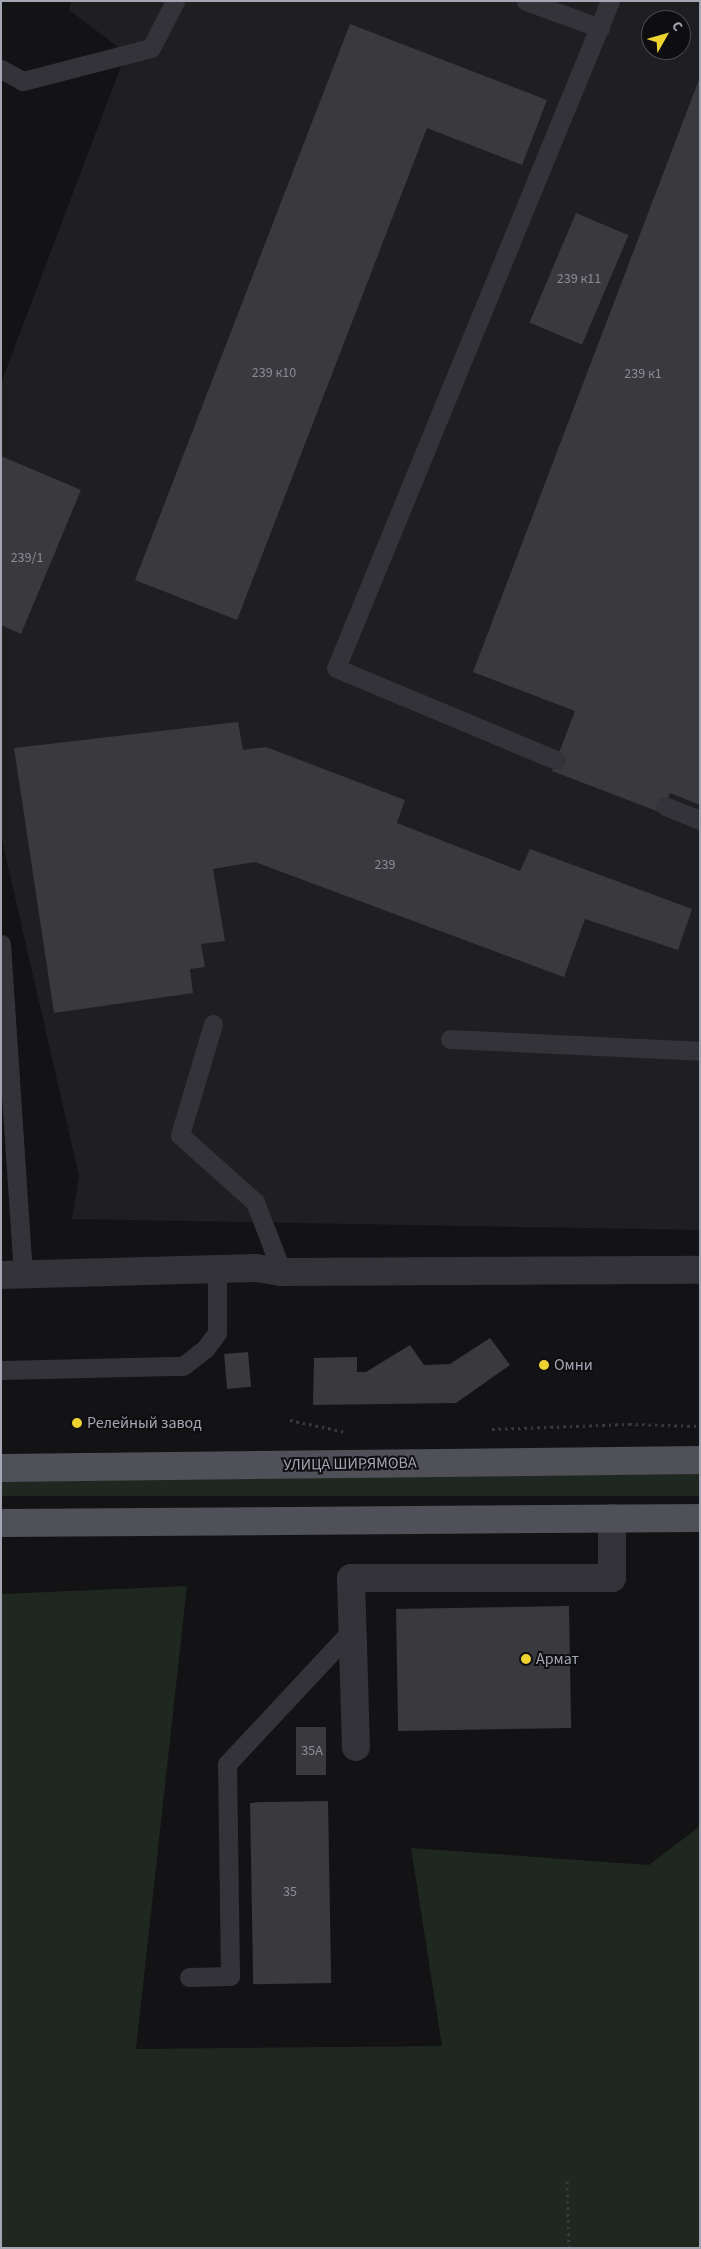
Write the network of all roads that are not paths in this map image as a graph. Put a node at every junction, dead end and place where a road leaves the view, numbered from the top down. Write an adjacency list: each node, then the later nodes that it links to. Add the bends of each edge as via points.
1 (175, 1): 5 (lane, via 151,48 22,81)
2 (526, 1): 4 (lane)
3 (610, 1): 4 (lane)
4 (600, 28): 6 (lane, via 336,668)
5 (1, 69)
6 (556, 760)
7 (665, 806): 8 (lane)
8 (700, 820)
9 (1, 944): 16 (lane)
10 (213, 1024): 15 (lane, via 180,1134 255,1202)
11 (450, 1039): 12 (lane)
12 (700, 1051)
13 (217, 1269): 15 (street, via 256,1268); 16 (street); 17 (lane, via 217,1333 183,1366)
14 (700, 1270): 15 (street)
15 (282, 1272)
16 (12, 1275)
17 (1, 1370)
18 (700, 1460): 19 (main road, УЛИЦА ШИРЯМОВА)
19 (1, 1468)
20 (612, 1518): 21 (main road); 22 (main road); 23 (street, via 612,1578 351,1578)
21 (700, 1518)
22 (1, 1523)
23 (352, 1629): 24 (street); 25 (lane, via 227,1764 230,1976)
24 (356, 1747)
25 (190, 1976)

